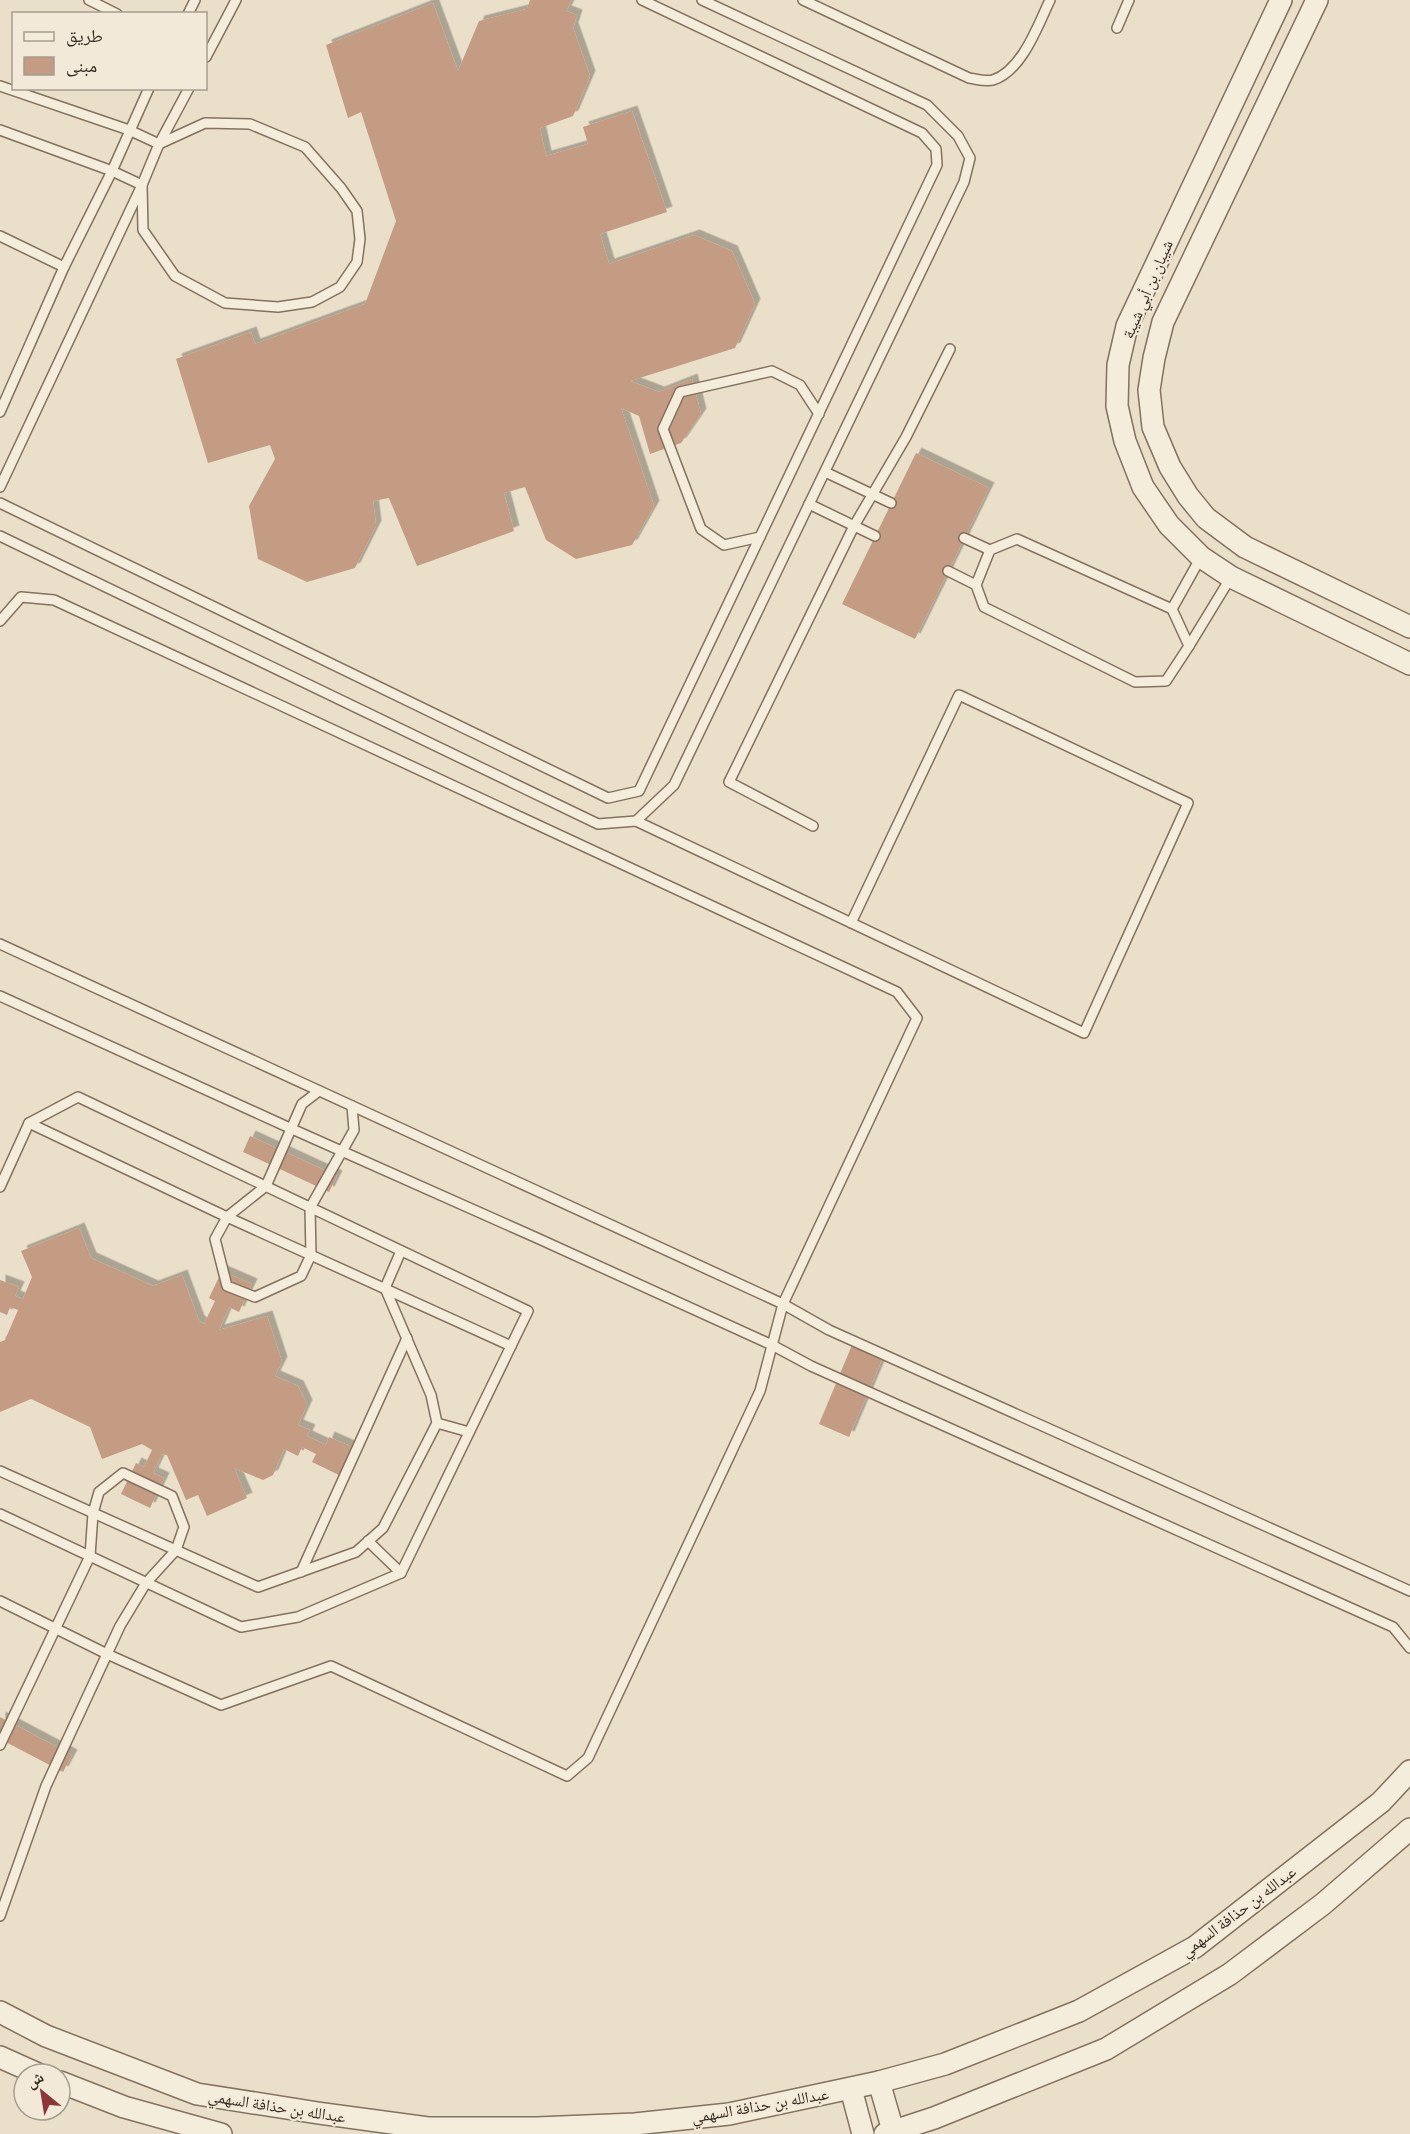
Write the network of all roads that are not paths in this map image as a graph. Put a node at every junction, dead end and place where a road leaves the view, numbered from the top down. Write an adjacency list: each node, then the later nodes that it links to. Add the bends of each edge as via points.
1 (89, 0): 10 (lane)
2 (236, 0): 12 (lane)
3 (642, 0): 25 (lane, via 922,133 936,149 937,165)
4 (702, 0): 26 (lane, via 927,105 958,136 970,158 964,182)
5 (803, 0): 6 (lane, via 969,78 992,80 1020,58)
6 (1050, 0)
7 (1128, 0): 11 (lane)
8 (1281, 0): 38 (street, شيبان بن أبي شيبة, via 1127,326 1118,365 1117,405 1125,441 1143,487 1168,525)
9 (1317, 0): 44 (street, شيبان بن أبي شيبة, via 1163,322 1149,390 1153,427 1170,467 1206,518 1245,547)
10 (113, 12)
11 (1117, 28)
12 (207, 55)
13 (0, 86): 17 (lane)
14 (148, 90): 17 (lane)
15 (188, 90): 18 (lane)
16 (0, 130): 19 (lane)
17 (129, 130): 18 (lane); 19 (lane)
18 (159, 144): 20 (lane); 20 (lane, via 205,123 250,124 305,147 357,211 357,261 340,286 312,302 278,307 225,303 174,276 143,230)
19 (112, 171): 20 (lane); 22 (lane)
20 (142, 185): 27 (lane)
21 (0, 236): 22 (lane)
22 (64, 267): 24 (lane)
23 (950, 349): 28 (lane)
24 (0, 412)
25 (819, 414): 35 (lane); 35 (lane, via 800,385 772,371 680,392 663,429 701,529 724,545)
26 (825, 472): 28 (lane); 31 (lane)
27 (0, 487)
28 (872, 494): 30 (lane); 32 (lane)
29 (0, 503): 35 (lane, via 608,798 639,791)
30 (891, 503)
31 (809, 504): 32 (lane); 47 (lane, via 674,785)
32 (854, 526): 34 (lane); 48 (lane, via 729,782)
33 (0, 536): 47 (lane, via 598,824)
34 (875, 536)
35 (760, 537)
36 (964, 538): 37 (lane)
37 (990, 550): 41 (lane); 42 (lane, via 1017,539)
38 (1201, 557): 40 (street, شيبان بن أبي شيبة); 42 (lane)
39 (948, 571): 41 (lane)
40 (1230, 577): 45 (lane); 46 (street, شيبان بن أبي شيبة)
41 (976, 585): 45 (lane, via 984,608 1135,682 1166,681)
42 (1172, 609): 45 (lane)
43 (0, 621): 64 (lane, via 21,597 54,600 897,992 917,1017)
44 (1410, 627)
45 (1189, 646)
46 (1410, 664)
47 (636, 821): 49 (lane)
48 (813, 826)
49 (851, 923): 49 (lane, via 1084,1033 1188,803 959,695)
50 (0, 944): 52 (lane)
51 (0, 996): 55 (lane)
52 (319, 1091): 53 (lane); 55 (lane, via 302,1104)
53 (352, 1106): 56 (lane, via 354,1130); 64 (lane)
54 (29, 1123): 57 (lane, via 78,1097); 58 (lane); 60 (lane)
55 (292, 1129): 56 (lane); 57 (lane)
56 (343, 1151): 59 (lane); 66 (lane)
57 (266, 1186): 59 (lane); 60 (lane)
58 (0, 1187)
59 (310, 1208): 61 (lane); 62 (lane)
60 (228, 1217): 62 (lane); 62 (lane, via 215,1239 227,1286 255,1297 301,1276)
61 (401, 1251): 63 (lane); 67 (lane, via 528,1311)
62 (311, 1255): 63 (lane)
63 (385, 1288): 65 (lane); 67 (lane)
64 (783, 1304): 66 (lane); 79 (lane, via 829,1330)
65 (406, 1338): 68 (lane, via 431,1395); 76 (lane)
66 (772, 1345): 82 (lane, via 811,1366 1393,1626); 83 (lane, via 760,1391 588,1758 567,1776 331,1666 221,1705)
67 (511, 1346): 69 (lane)
68 (437, 1423): 69 (lane); 73 (lane, via 383,1528)
69 (470, 1432): 77 (lane)
70 (0, 1471): 71 (lane)
71 (93, 1513): 74 (lane); 74 (lane, via 99,1492 123,1473 172,1496 184,1527); 75 (lane)
72 (0, 1514): 75 (lane)
73 (368, 1541): 76 (lane, via 356,1552); 77 (lane)
74 (176, 1550): 76 (lane, via 258,1587); 78 (lane)
75 (90, 1557): 78 (lane); 81 (lane)
76 (301, 1572)
77 (401, 1573): 78 (lane, via 298,1617 241,1627)
78 (146, 1583): 83 (lane)
79 (1410, 1591)
80 (0, 1601): 81 (lane)
81 (55, 1630): 83 (lane); 84 (lane)
82 (1410, 1648)
83 (107, 1654): 87 (lane, via 46,1786)
84 (0, 1745)
85 (1410, 1771): 89 (street, عبدالله بن حذافة السهمي, via 1381,1802 1195,1947 1079,2011 945,2064)
86 (1410, 1829): 92 (street, via 1323,1904 1230,1974 1106,2049)
87 (0, 1916)
88 (0, 2012): 91 (street, عبدالله بن حذافة السهمي, via 46,2036 196,2094 428,2128 635,2124 729,2114)
89 (879, 2082): 91 (street, عبدالله بن حذافة السهمي); 92 (street)
90 (72, 2087): 93 (street, عبدالله بن حذافة السهمي, via 124,2107)
91 (851, 2089): 94 (street)
92 (891, 2133)
93 (221, 2134)
94 (862, 2134)

